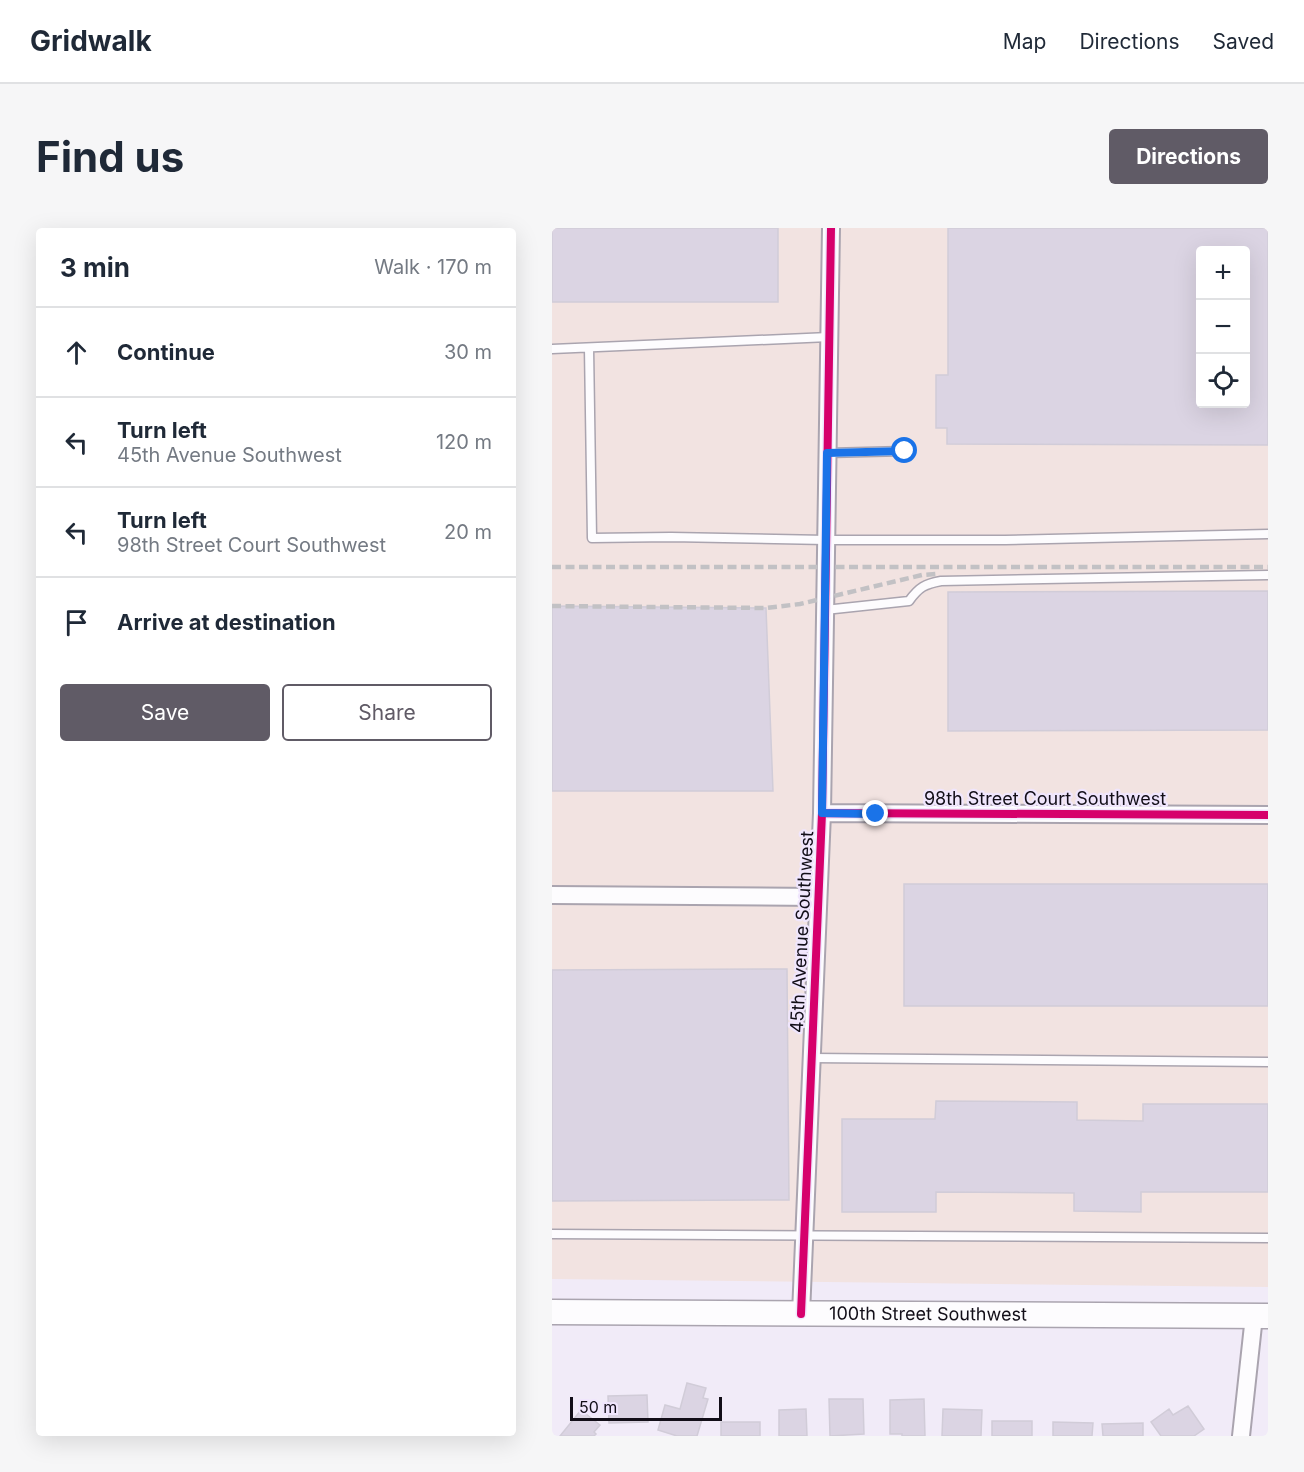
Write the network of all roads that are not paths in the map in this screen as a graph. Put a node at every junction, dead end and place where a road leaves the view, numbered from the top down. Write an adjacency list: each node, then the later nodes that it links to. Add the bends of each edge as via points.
1 (831, 228): 2 (street, 45th Avenue Southwest)
2 (829, 337): 3 (lane); 6 (street, 45th Avenue Southwest)
3 (589, 348): 4 (lane); 8 (lane, via 592,538)
4 (552, 349)
5 (905, 451): 6 (lane)
6 (827, 453): 8 (street, 45th Avenue Southwest)
7 (1268, 534): 8 (lane)
8 (826, 540): 10 (street, 45th Avenue Southwest)
9 (1268, 575): 10 (lane, via 942,581 926,584 909,601)
10 (825, 610): 11 (street, 45th Avenue Southwest)
11 (822, 813): 12 (street, 98th Street Court Southwest); 14 (street, 45th Avenue Southwest)
12 (1268, 815)
13 (552, 896): 14 (street)
14 (818, 897): 15 (street, 45th Avenue Southwest)
15 (811, 1058): 16 (lane); 18 (street, 45th Avenue Southwest)
16 (1268, 1062)
17 (552, 1234): 18 (lane)
18 (804, 1234): 19 (lane); 21 (street, 45th Avenue Southwest)
19 (1268, 1238)
20 (552, 1312): 21 (main road, 100th Street Southwest)
21 (801, 1314): 22 (main road, 100th Street Southwest)
22 (1261, 1316): 23 (street)
23 (1241, 1436)

